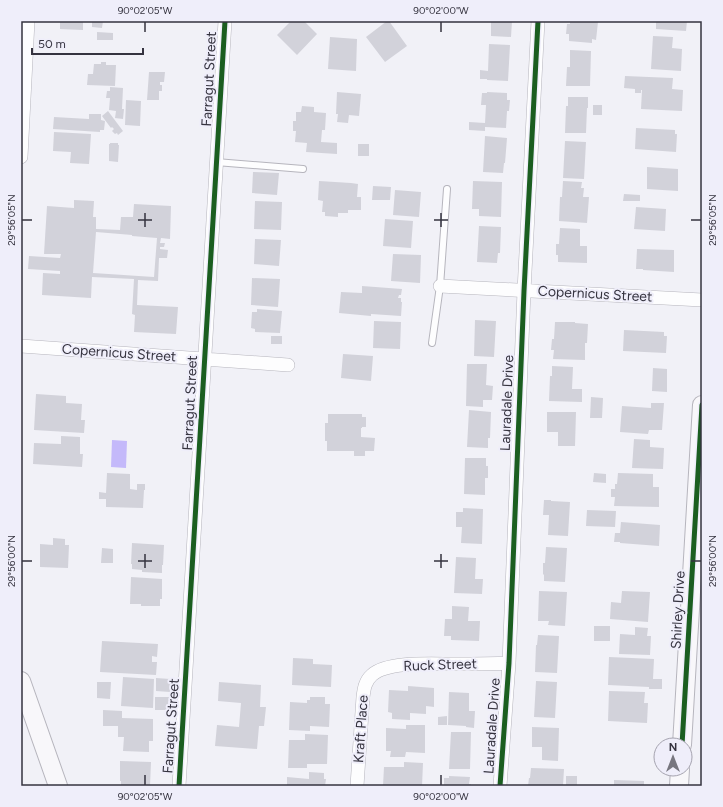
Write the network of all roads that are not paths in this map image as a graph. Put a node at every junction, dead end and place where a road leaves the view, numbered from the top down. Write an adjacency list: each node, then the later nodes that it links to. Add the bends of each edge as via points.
1 (28, 21): 4 (street)
2 (225, 21): 5 (street, Farragut Street)
3 (538, 21): 9 (street, Lauradale Drive)
4 (21, 156)
5 (216, 162): 6 (lane); 13 (street, Farragut Street)
6 (303, 169)
7 (446, 189): 8 (lane)
8 (440, 286): 9 (street, Copernicus Street); 11 (lane)
9 (524, 291): 10 (street, Copernicus Street); 16 (street, Lauradale Drive)
10 (702, 300)
11 (432, 344)
12 (21, 346): 13 (street, Copernicus Street)
13 (204, 360): 14 (street, Copernicus Street); 21 (street, Farragut Street)
14 (288, 365)
15 (702, 405): 19 (street, Shirley Drive)
16 (509, 663): 17 (street, Ruck Street, via 416,665 385,668); 23 (street, Lauradale Drive)
17 (372, 674): 22 (street, Kraft Place, via 364,692)
18 (21, 681): 20 (street)
19 (682, 737)
20 (58, 786)
21 (179, 786)
22 (357, 786)
23 (500, 786)

